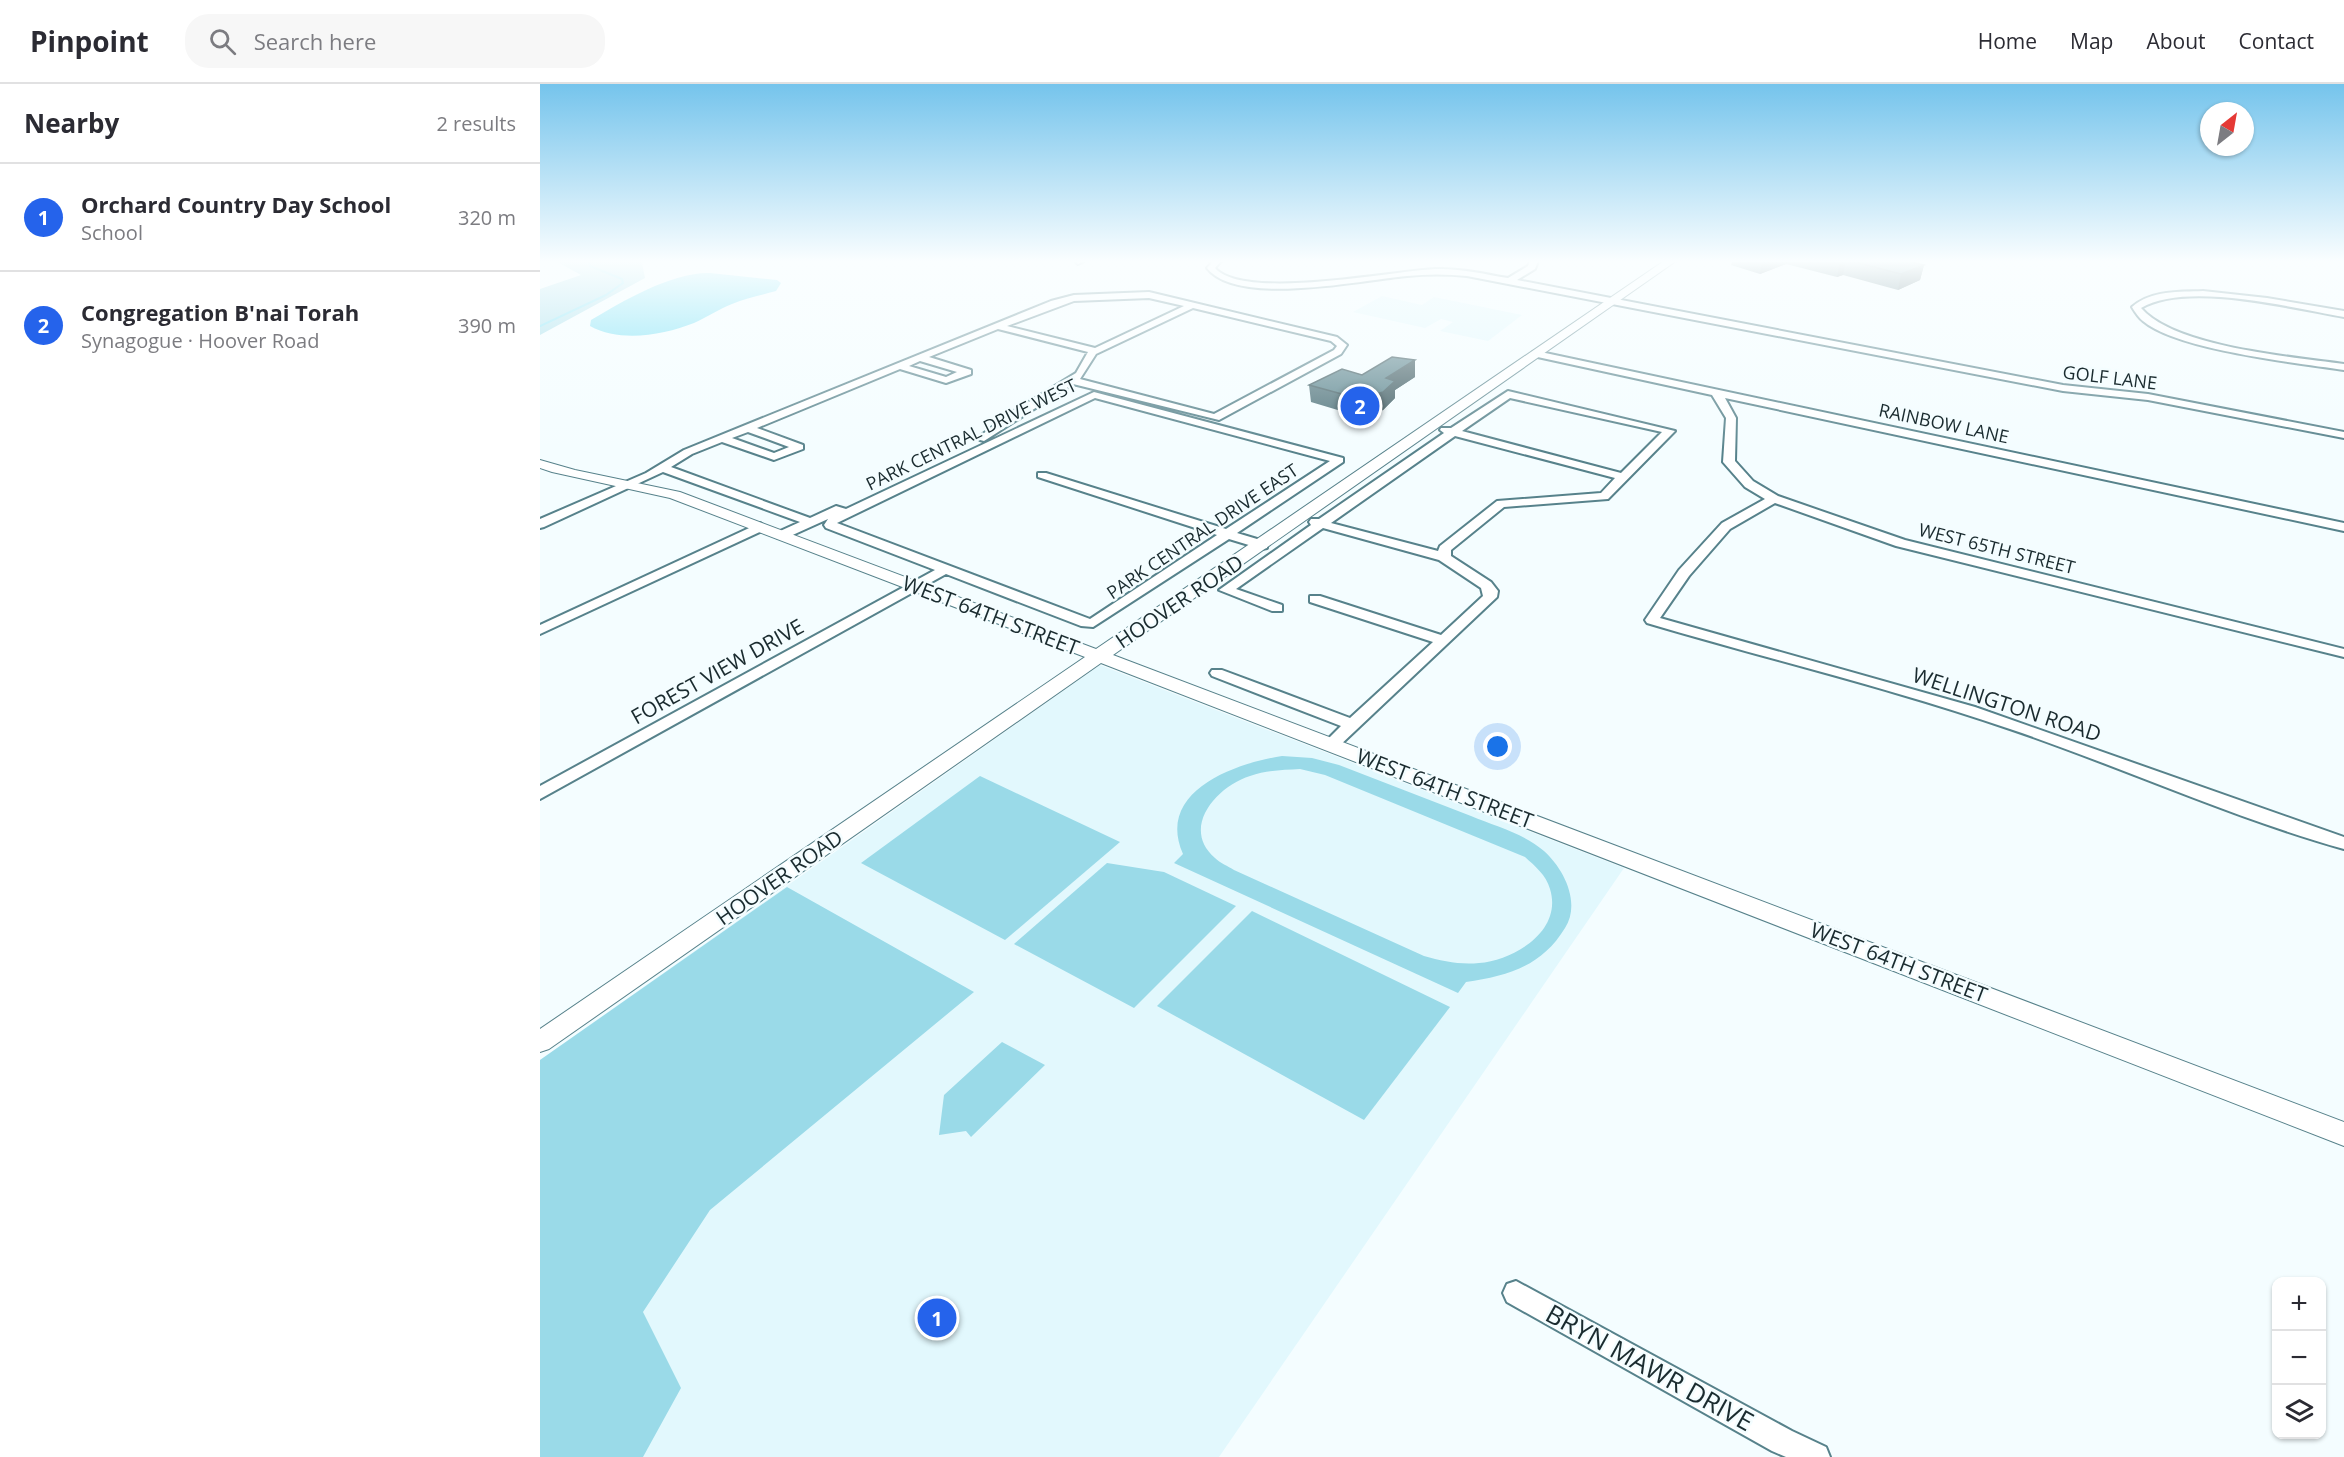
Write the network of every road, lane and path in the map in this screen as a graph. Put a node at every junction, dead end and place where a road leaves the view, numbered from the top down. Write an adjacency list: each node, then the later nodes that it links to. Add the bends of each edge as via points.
1 (1152, 325): 7 (street)
2 (1277, 325): 12 (street, via 1322,336 1342,344 1342,349 1217,418)
3 (1577, 325): 8 (street, HOOVER ROAD)
4 (1737, 325): 17 (street, GOLF LANE, via 2063,388 2148,397)
5 (2157, 325): 11 (street, via 2183,337)
6 (997, 326): 7 (street); 9 (street)
7 (1093, 351): 12 (street, via 1084,371)
8 (1536, 354): 13 (street, RAINBOW LANE); 14 (street, HOOVER ROAD)
9 (920, 358): 10 (street); 10 (street, via 967,372 946,380)
10 (899, 366): 15 (street)
11 (2344, 367)
12 (1071, 380): 29 (street, via 981,440)
13 (1716, 393): 25 (street, WEST 65TH STREET, via 1729,407 1734,423 1730,462 1749,484); 32 (street, RAINBOW LANE)
14 (1432, 426): 16 (street); 26 (street, HOOVER ROAD)
15 (748, 428): 18 (street); 18 (street, via 799,447 777,456)
16 (1451, 431): 23 (street); 23 (street, HOOVER ROAD, via 1508,394 1670,431); 27 (street, HOOVER ROAD)
17 (2344, 435)
18 (722, 438): 21 (street, via 681,455)
19 (1339, 460): 35 (street, PARK CENTRAL DRIVE EAST); 38 (street, PARK CENTRAL DRIVE WEST, via 1094,395 830,523)
20 (540, 464): 24 (street, WEST 64TH STREET)
21 (662, 468): 24 (street); 29 (street)
22 (1042, 475): 35 (street)
23 (1624, 477): 37 (street, via 1604,496 1501,504)
24 (633, 484): 31 (street); 33 (street, WEST 64TH STREET, via 675,495)
25 (1774, 499): 44 (street, WEST 65TH STREET, via 1900,543); 50 (street, WELLINGTON ROAD, via 1726,526 1684,573 1652,620 1978,713 2228,806)
26 (1317, 506): 27 (street); 28 (street, HOOVER ROAD)
27 (1337, 512): 30 (street, HOOVER ROAD); 37 (street)
28 (1300, 518): 30 (street); 36 (street, HOOVER ROAD)
29 (810, 522): 34 (street)
30 (1320, 523): 37 (street); 41 (street, HOOVER ROAD, via 1226,590)
31 (540, 524)
32 (2344, 526)
33 (760, 527): 34 (street, WEST 64TH STREET); 42 (street)
34 (782, 535): 39 (street, WEST 64TH STREET)
35 (1230, 535): 36 (street); 38 (street, PARK CENTRAL DRIVE EAST, via 1093,623)
36 (1262, 544): 45 (street, HOOVER ROAD)
37 (1445, 553): 43 (street, via 1491,591 1490,597)
38 (946, 569): 39 (street, FOREST VIEW DRIVE)
39 (914, 586): 45 (street, WEST 64TH STREET); 49 (street, FOREST VIEW DRIVE)
40 (1315, 599): 43 (street)
41 (1277, 608)
42 (540, 630)
43 (1443, 640): 47 (street)
44 (2344, 653)
45 (1100, 655): 48 (street, WEST 64TH STREET); 51 (street, HOOVER ROAD)
46 (1217, 673): 47 (street, WEST 64TH STREET)
47 (1351, 724): 48 (street)
48 (1331, 744): 52 (street, WEST 64TH STREET)
49 (540, 793)
50 (2344, 843)
51 (540, 1042)
52 (2344, 1134)
53 (1516, 1293): 54 (street, BRYN MAWR DRIVE)
54 (1816, 1457)

